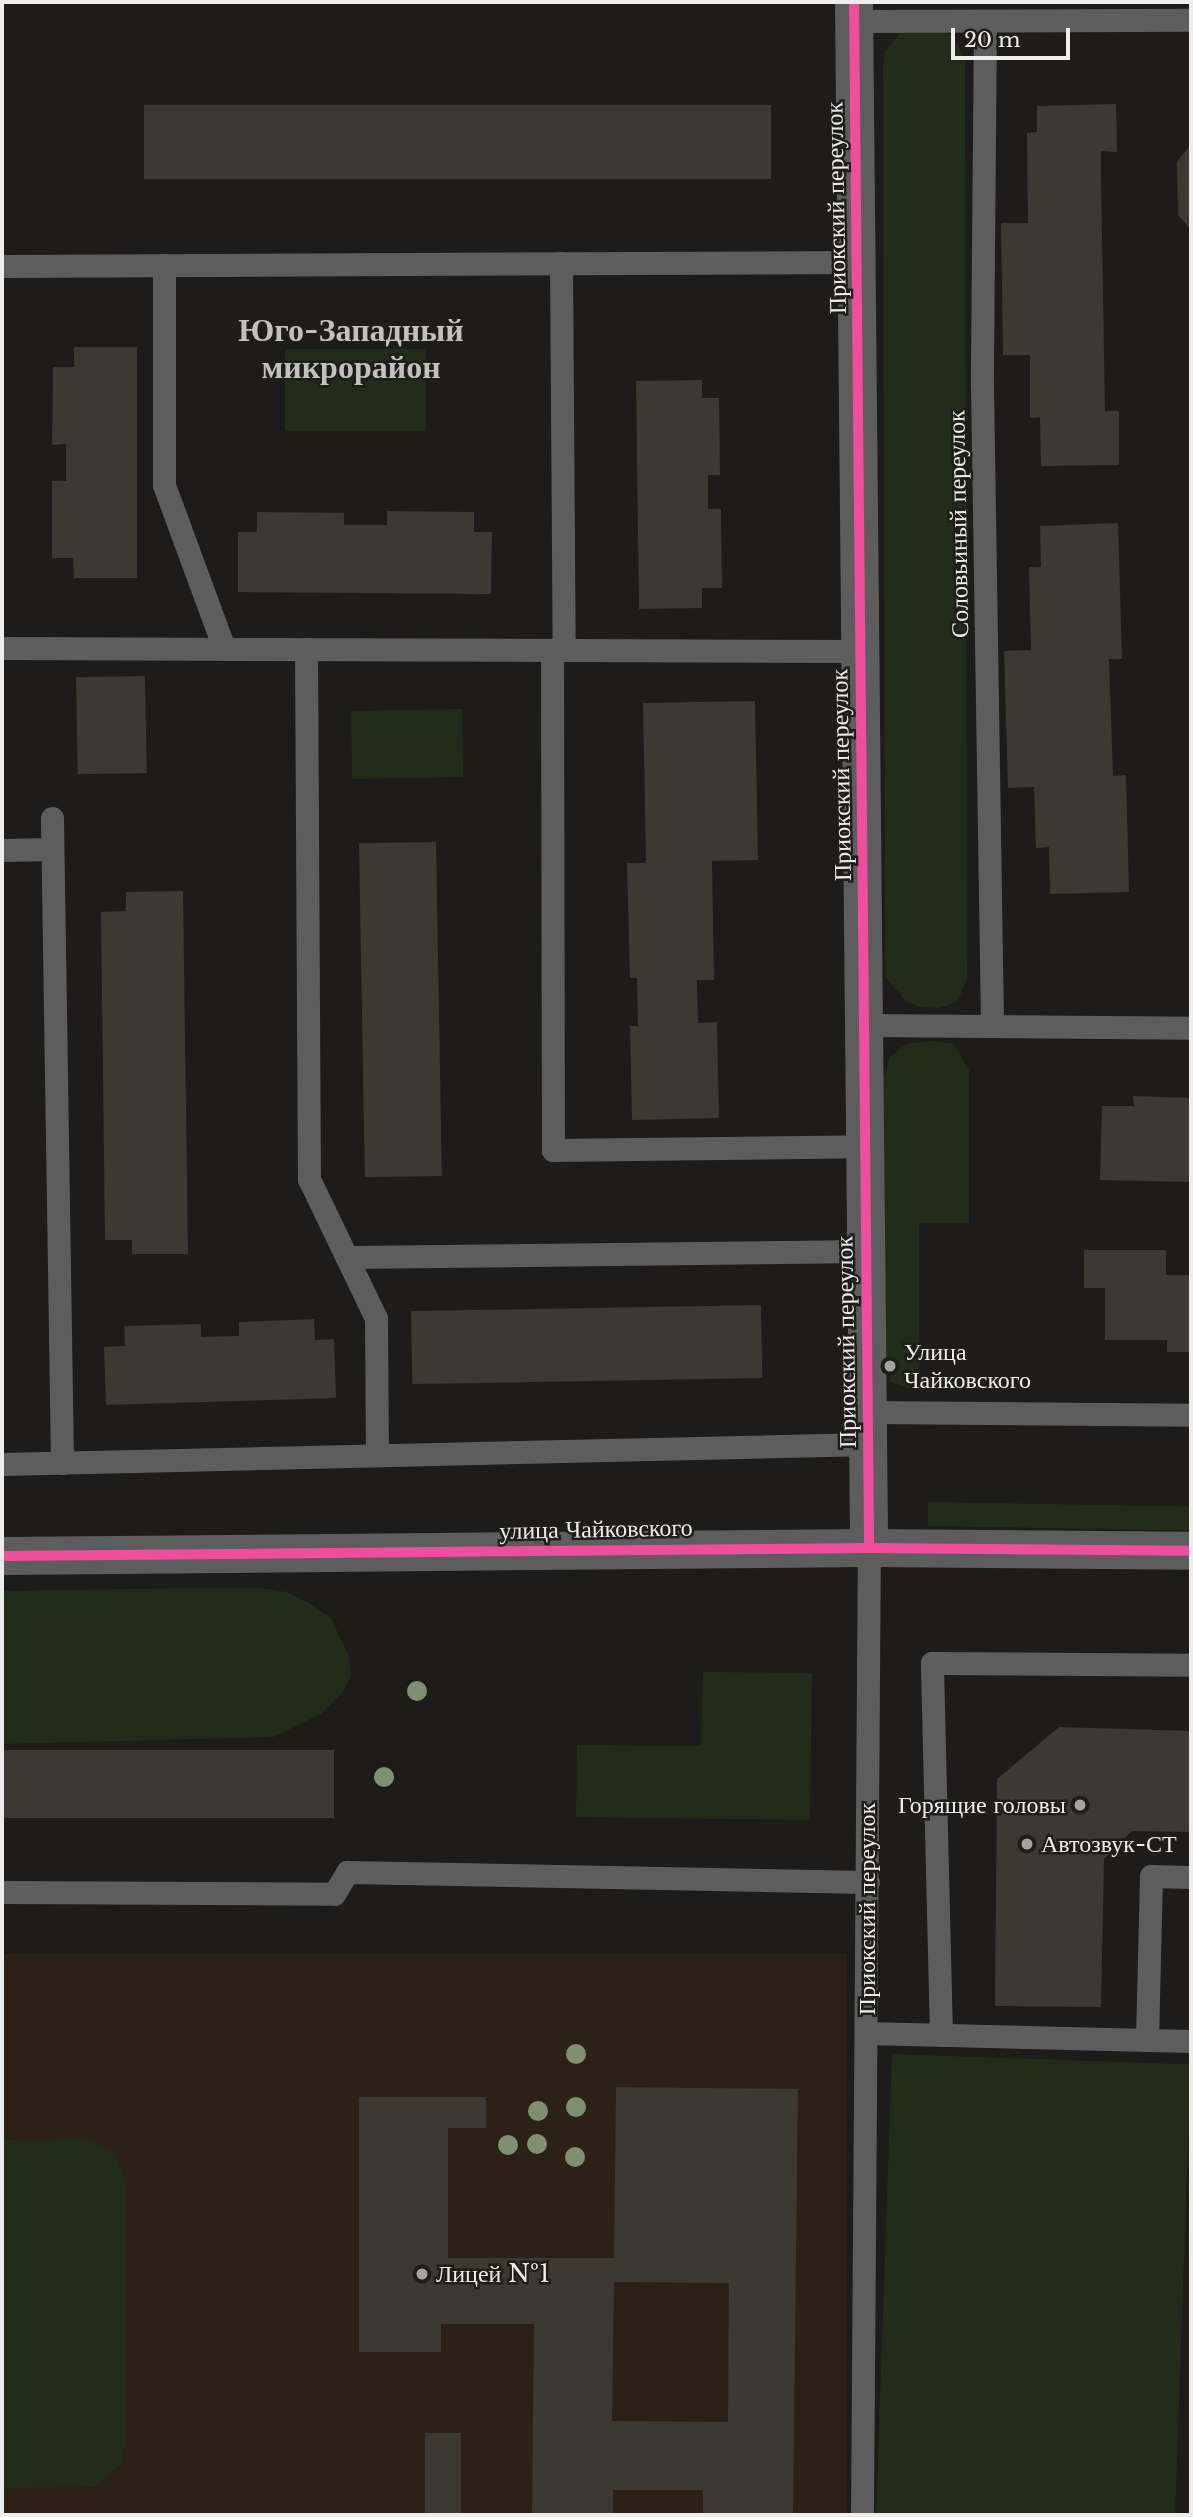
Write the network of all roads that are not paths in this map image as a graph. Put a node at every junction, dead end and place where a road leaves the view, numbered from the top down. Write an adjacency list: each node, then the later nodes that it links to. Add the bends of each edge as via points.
1 (855, 11): 3 (lane); 4 (street, Приокский переулок)
2 (1191, 20): 3 (lane)
3 (985, 21): 17 (lane, Соловьиный переулок, via 982,386)
4 (857, 262): 5 (lane); 12 (street, Приокский переулок)
5 (561, 263): 6 (lane); 11 (lane)
6 (164, 265): 7 (lane); 9 (lane, via 164,485)
7 (2, 266)
8 (2, 648): 9 (lane)
9 (224, 648): 10 (lane)
10 (306, 649): 11 (lane); 21 (lane, via 309,1179)
11 (558, 650): 12 (lane); 19 (lane, via 554,1150)
12 (860, 651): 16 (street, Приокский переулок)
13 (52, 818): 15 (lane)
14 (2, 849): 15 (lane)
15 (52, 849): 25 (lane)
16 (864, 1024): 17 (lane); 19 (street, Приокский переулок)
17 (992, 1026): 18 (lane)
18 (1191, 1028)
19 (865, 1146): 20 (street, Приокский переулок)
20 (866, 1251): 21 (lane); 23 (street, Приокский переулок)
21 (347, 1257): 24 (lane, via 376,1318)
22 (1191, 1415): 23 (lane)
23 (868, 1428): 24 (lane); 27 (street, Приокский переулок)
24 (377, 1455): 25 (lane)
25 (62, 1462): 26 (lane)
26 (2, 1464)
27 (869, 1548): 28 (street, улица Чайковского); 29 (street, улица Чайковского); 32 (lane, Приокский переулок)
28 (1191, 1551)
29 (2, 1556)
30 (1191, 1665): 35 (lane, via 932,1663)
31 (1191, 1877): 36 (lane, via 1151,1876)
32 (868, 1882): 33 (lane, via 347,1872 334,1894); 34 (lane, Приокский переулок)
33 (2, 1892)
34 (866, 2033): 35 (lane); 38 (lane, Приокский переулок)
35 (941, 2035): 36 (lane)
36 (1147, 2040): 37 (lane)
37 (1191, 2041)
38 (862, 2515)

